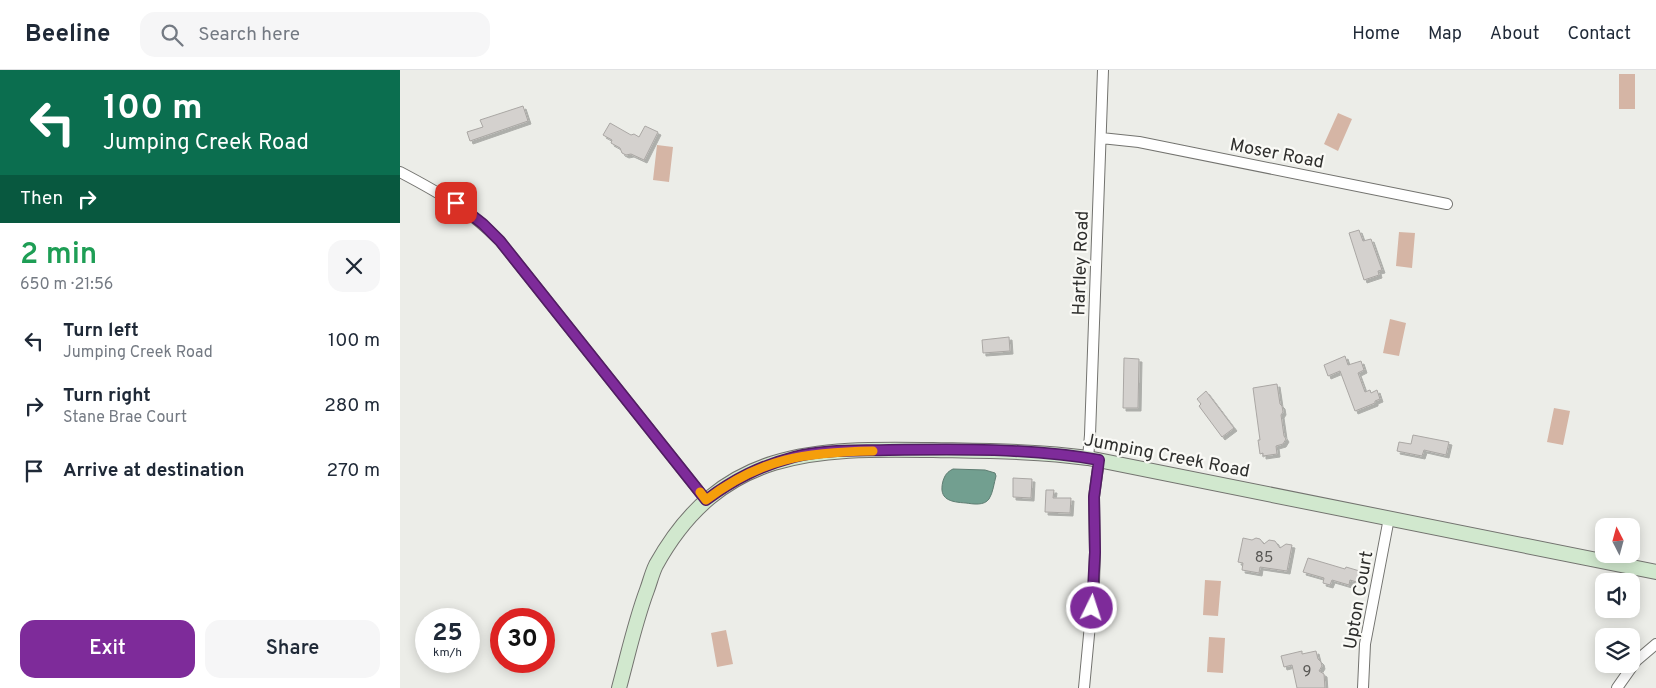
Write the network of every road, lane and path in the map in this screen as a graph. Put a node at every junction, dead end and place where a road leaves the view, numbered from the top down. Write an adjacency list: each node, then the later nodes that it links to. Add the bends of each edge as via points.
1 (1103, 70): 2 (street, Hartley Road)
2 (1101, 138): 4 (street, Moser Road, via 1139,142); 5 (street, Hartley Road, via 1090,435)
3 (400, 172): 6 (street, via 467,210 500,241)
4 (1447, 204)
5 (1093, 459): 6 (main road, Jumping Creek Road, via 1032,452 913,450 796,456 746,473); 7 (main road, Jumping Creek Road); 11 (street, Hartley Road, via 1094,582)
6 (706, 500): 10 (main road, Jumping Creek Road, via 681,528 656,566 640,608)
7 (1390, 518): 8 (main road, Jumping Creek Road); 12 (street, Upton Court, via 1365,644)
8 (1656, 572)
9 (1656, 644): 13 (street, via 1636,661)
10 (619, 688)
11 (1084, 688)
12 (1363, 688)
13 (1617, 688)

